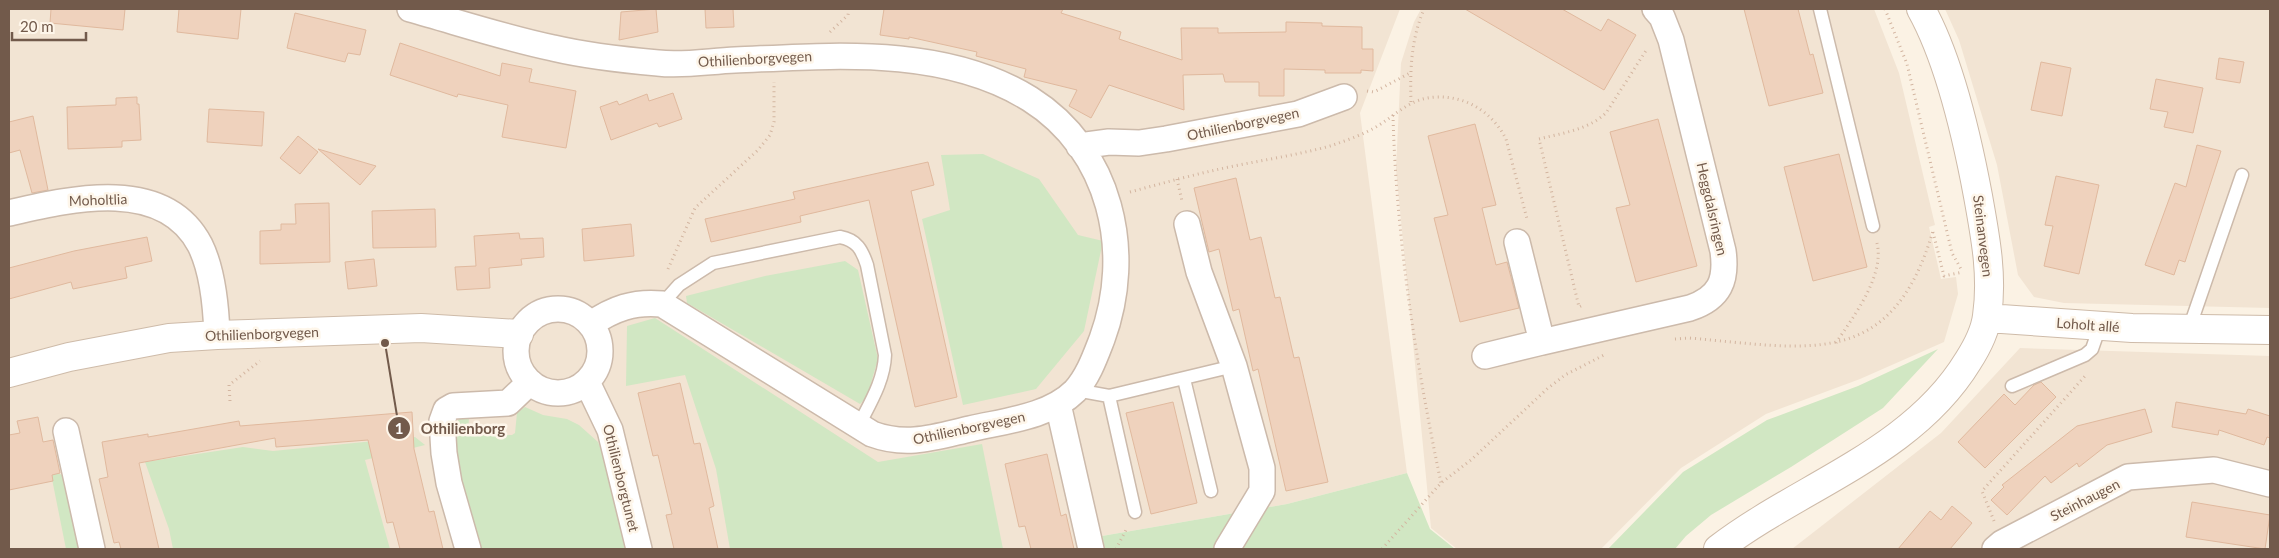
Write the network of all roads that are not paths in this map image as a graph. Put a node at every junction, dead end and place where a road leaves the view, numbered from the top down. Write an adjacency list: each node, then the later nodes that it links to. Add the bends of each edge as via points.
1 (410, 9): 6 (street, Othilienborgvegen, via 553,49 662,64 822,56 907,59 979,76 1029,99 1060,123)
2 (1655, 9): 20 (street, Heggdalsringen, via 1662,17 1671,40 1723,251 1724,277 1713,296 1703,304)
3 (1820, 9): 10 (lane)
4 (1921, 9): 13 (street, Steinanvegen, via 1950,84 1976,183 1989,269)
5 (1344, 97): 6 (street, Othilienborgvegen, via 1298,114 1166,139)
6 (1079, 146): 29 (street, Othilienborgvegen, via 1107,197 1117,250 1114,296 1100,344 1088,372)
7 (2242, 175): 16 (lane)
8 (9, 213): 19 (street, Moholtlia, via 55,202 100,198 133,199 155,204 173,215 200,245 208,268)
9 (1187, 224): 22 (street, via 1199,272)
10 (1873, 226)
11 (1517, 242): 20 (street)
12 (662, 304): 14 (street, via 648,302 622,307); 30 (street, Othilienborgvegen); 30 (lane, via 679,286 713,263 840,237 857,244 863,252 885,355 885,368)
13 (1987, 318): 15 (street, Loholt allé); 41 (street, Steinanvegen, via 1981,337 1963,370 1904,433)
14 (591, 324): 18 (street, via 572,311 551,309 532,318); 26 (street, via 600,348 595,372)
15 (2100, 326): 16 (street, Loholt allé); 27 (lane, via 2092,349 2085,355)
16 (2189, 329): 17 (street, Loholt allé)
17 (2270, 330)
18 (519, 334): 19 (street, Othilienborgvegen, via 421,328); 25 (street, via 516,359)
19 (217, 335): 23 (street, Othilienborgvegen, via 126,345)
20 (1542, 342): 21 (street, Heggdalsringen)
21 (1485, 356)
22 (1234, 366): 24 (lane, Othilienborgvegen); 40 (street, via 1263,480 1257,500)
23 (9, 373)
24 (1184, 379): 28 (lane, Othilienborgvegen); 33 (lane)
25 (530, 382): 26 (street, via 545,391 564,393); 37 (street, via 508,403 453,406 443,416 446,469)
26 (587, 382): 38 (street, Othilienborgtunet, via 610,430)
27 (2012, 386)
28 (1109, 396): 29 (lane, Othilienborgvegen); 34 (lane)
29 (1067, 397): 30 (street, Othilienborgvegen, via 1018,418 913,441 887,440); 39 (street)
30 (858, 427)
31 (66, 431): 36 (street)
32 (2270, 484): 35 (street, Steinhaugen, via 2214,470 2128,477)
33 (1212, 491)
34 (1135, 512)
35 (1998, 546)
36 (92, 549)
37 (468, 549)
38 (639, 549)
39 (1091, 549)
40 (1227, 549)
41 (1718, 549)

